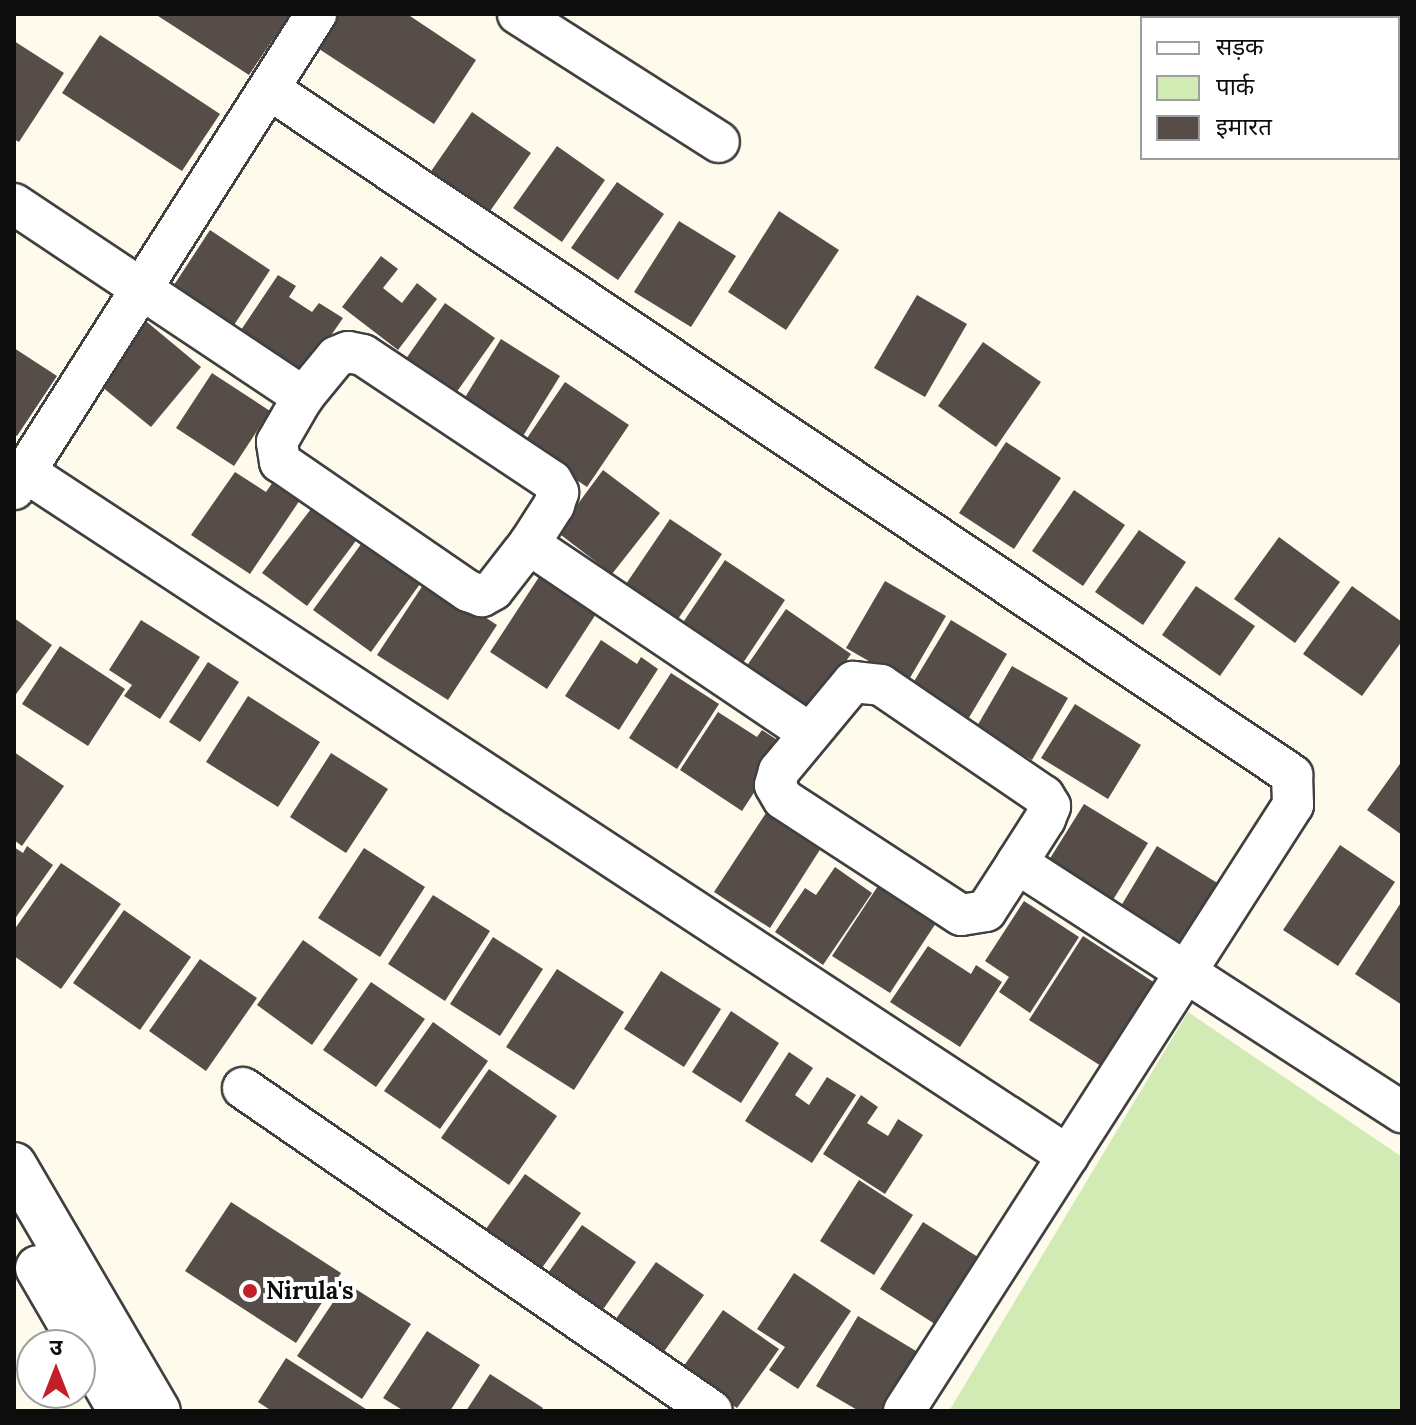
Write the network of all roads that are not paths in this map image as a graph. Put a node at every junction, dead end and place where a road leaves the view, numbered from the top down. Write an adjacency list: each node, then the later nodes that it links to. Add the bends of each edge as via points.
1 (316, 14): 3 (street)
2 (518, 14): 4 (street)
3 (269, 89): 6 (street); 12 (street, via 1292,775 1293,805)
4 (719, 142)
5 (14, 204): 6 (street)
6 (144, 288): 7 (street); 8 (street)
7 (303, 397): 9 (street, via 336,357 348,352 363,355 552,481 558,492 554,505); 9 (street, via 277,442 280,462 468,591 482,596 493,590)
8 (21, 481): 15 (street)
9 (529, 544): 10 (street)
10 (809, 733): 11 (street, via 853,682 881,685 1044,796 1050,806 1045,819); 11 (street, via 779,771 775,785 783,799 961,915 986,911)
11 (1017, 863): 12 (street)
12 (1188, 970): 14 (street); 15 (street)
13 (243, 1088): 20 (street)
14 (1402, 1112)
15 (1068, 1156): 21 (street)
16 (14, 1165): 19 (street)
17 (14, 1227): 18 (street)
18 (121, 1411)
19 (158, 1411)
20 (712, 1411)
21 (904, 1411)

